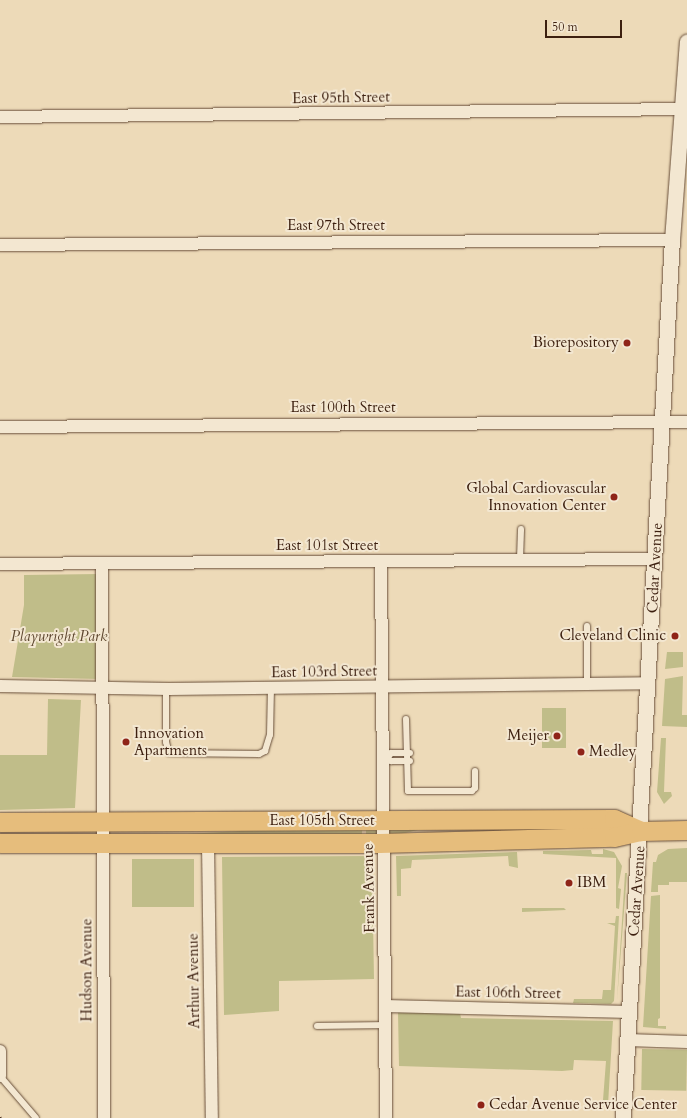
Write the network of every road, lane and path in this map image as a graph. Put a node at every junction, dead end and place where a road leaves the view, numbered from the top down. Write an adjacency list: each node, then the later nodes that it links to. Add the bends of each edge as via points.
1 (687, 42): 2 (street, Cedar Avenue)
2 (683, 109): 3 (street, East 95th Street); 4 (street, Cedar Avenue)
3 (0, 117)
4 (672, 240): 5 (street, East 97th Street); 6 (street, Cedar Avenue)
5 (0, 245)
6 (663, 422): 7 (street, East 100th Street); 8 (street, East 100th Street); 11 (street, Cedar Avenue)
7 (687, 422)
8 (0, 427)
9 (521, 529): 10 (lane)
10 (520, 559): 11 (street, East 101st Street); 12 (street, East 101st Street)
11 (655, 559): 16 (street, Cedar Avenue)
12 (381, 561): 14 (street, East 101st Street); 19 (street, Frank Avenue)
13 (0, 564): 14 (street, East 101st Street)
14 (102, 564): 20 (street, Hudson Avenue)
15 (587, 626): 17 (lane)
16 (648, 683): 17 (street, East 103rd Street); 32 (street, Cedar Avenue)
17 (588, 684): 19 (street, East 103rd Street)
18 (0, 686): 20 (street, East 103rd Street)
19 (382, 687): 21 (street, East 103rd Street); 25 (street, Frank Avenue)
20 (102, 688): 22 (street, East 103rd Street); 30 (street, Hudson Avenue)
21 (271, 688): 22 (street, East 103rd Street); 22 (lane, via 267,746 259,754 181,755 173,755 167,749)
22 (166, 689)
23 (406, 719): 24 (lane)
24 (408, 753): 25 (lane, via 391,753); 26 (lane)
25 (385, 758): 26 (lane, via 391,761); 28 (street, Frank Avenue)
26 (408, 760): 27 (lane, via 407,789 410,792 472,791 475,788)
27 (475, 771)
28 (383, 821): 30 (main road, East 105th Street); 32 (main road, East 105th Street, via 614,819); 35 (street, Frank Avenue)
29 (0, 822): 30 (main road, East 105th Street)
30 (103, 822): 36 (street, Hudson Avenue)
31 (687, 830): 32 (main road, East 105th Street)
32 (641, 831): 35 (main road, East 105th Street, via 614,837); 38 (street, Cedar Avenue)
33 (0, 843): 36 (main road, East 105th Street)
34 (208, 843): 35 (main road, East 105th Street); 36 (main road, East 105th Street); 47 (street, Arthur Avenue)
35 (385, 843): 37 (street, Frank Avenue)
36 (103, 844): 46 (street, Hudson Avenue)
37 (385, 1006): 38 (street, East 106th Street); 39 (street, Frank Avenue)
38 (630, 1012): 41 (street, Cedar Avenue)
39 (386, 1025): 40 (lane); 48 (street, Frank Avenue)
40 (317, 1026)
41 (627, 1040): 42 (street); 49 (street, Cedar Avenue)
42 (687, 1042)
43 (0, 1051): 44 (street)
44 (0, 1076): 45 (lane)
45 (36, 1118)
46 (104, 1118)
47 (212, 1118)
48 (386, 1118)
49 (623, 1118)

